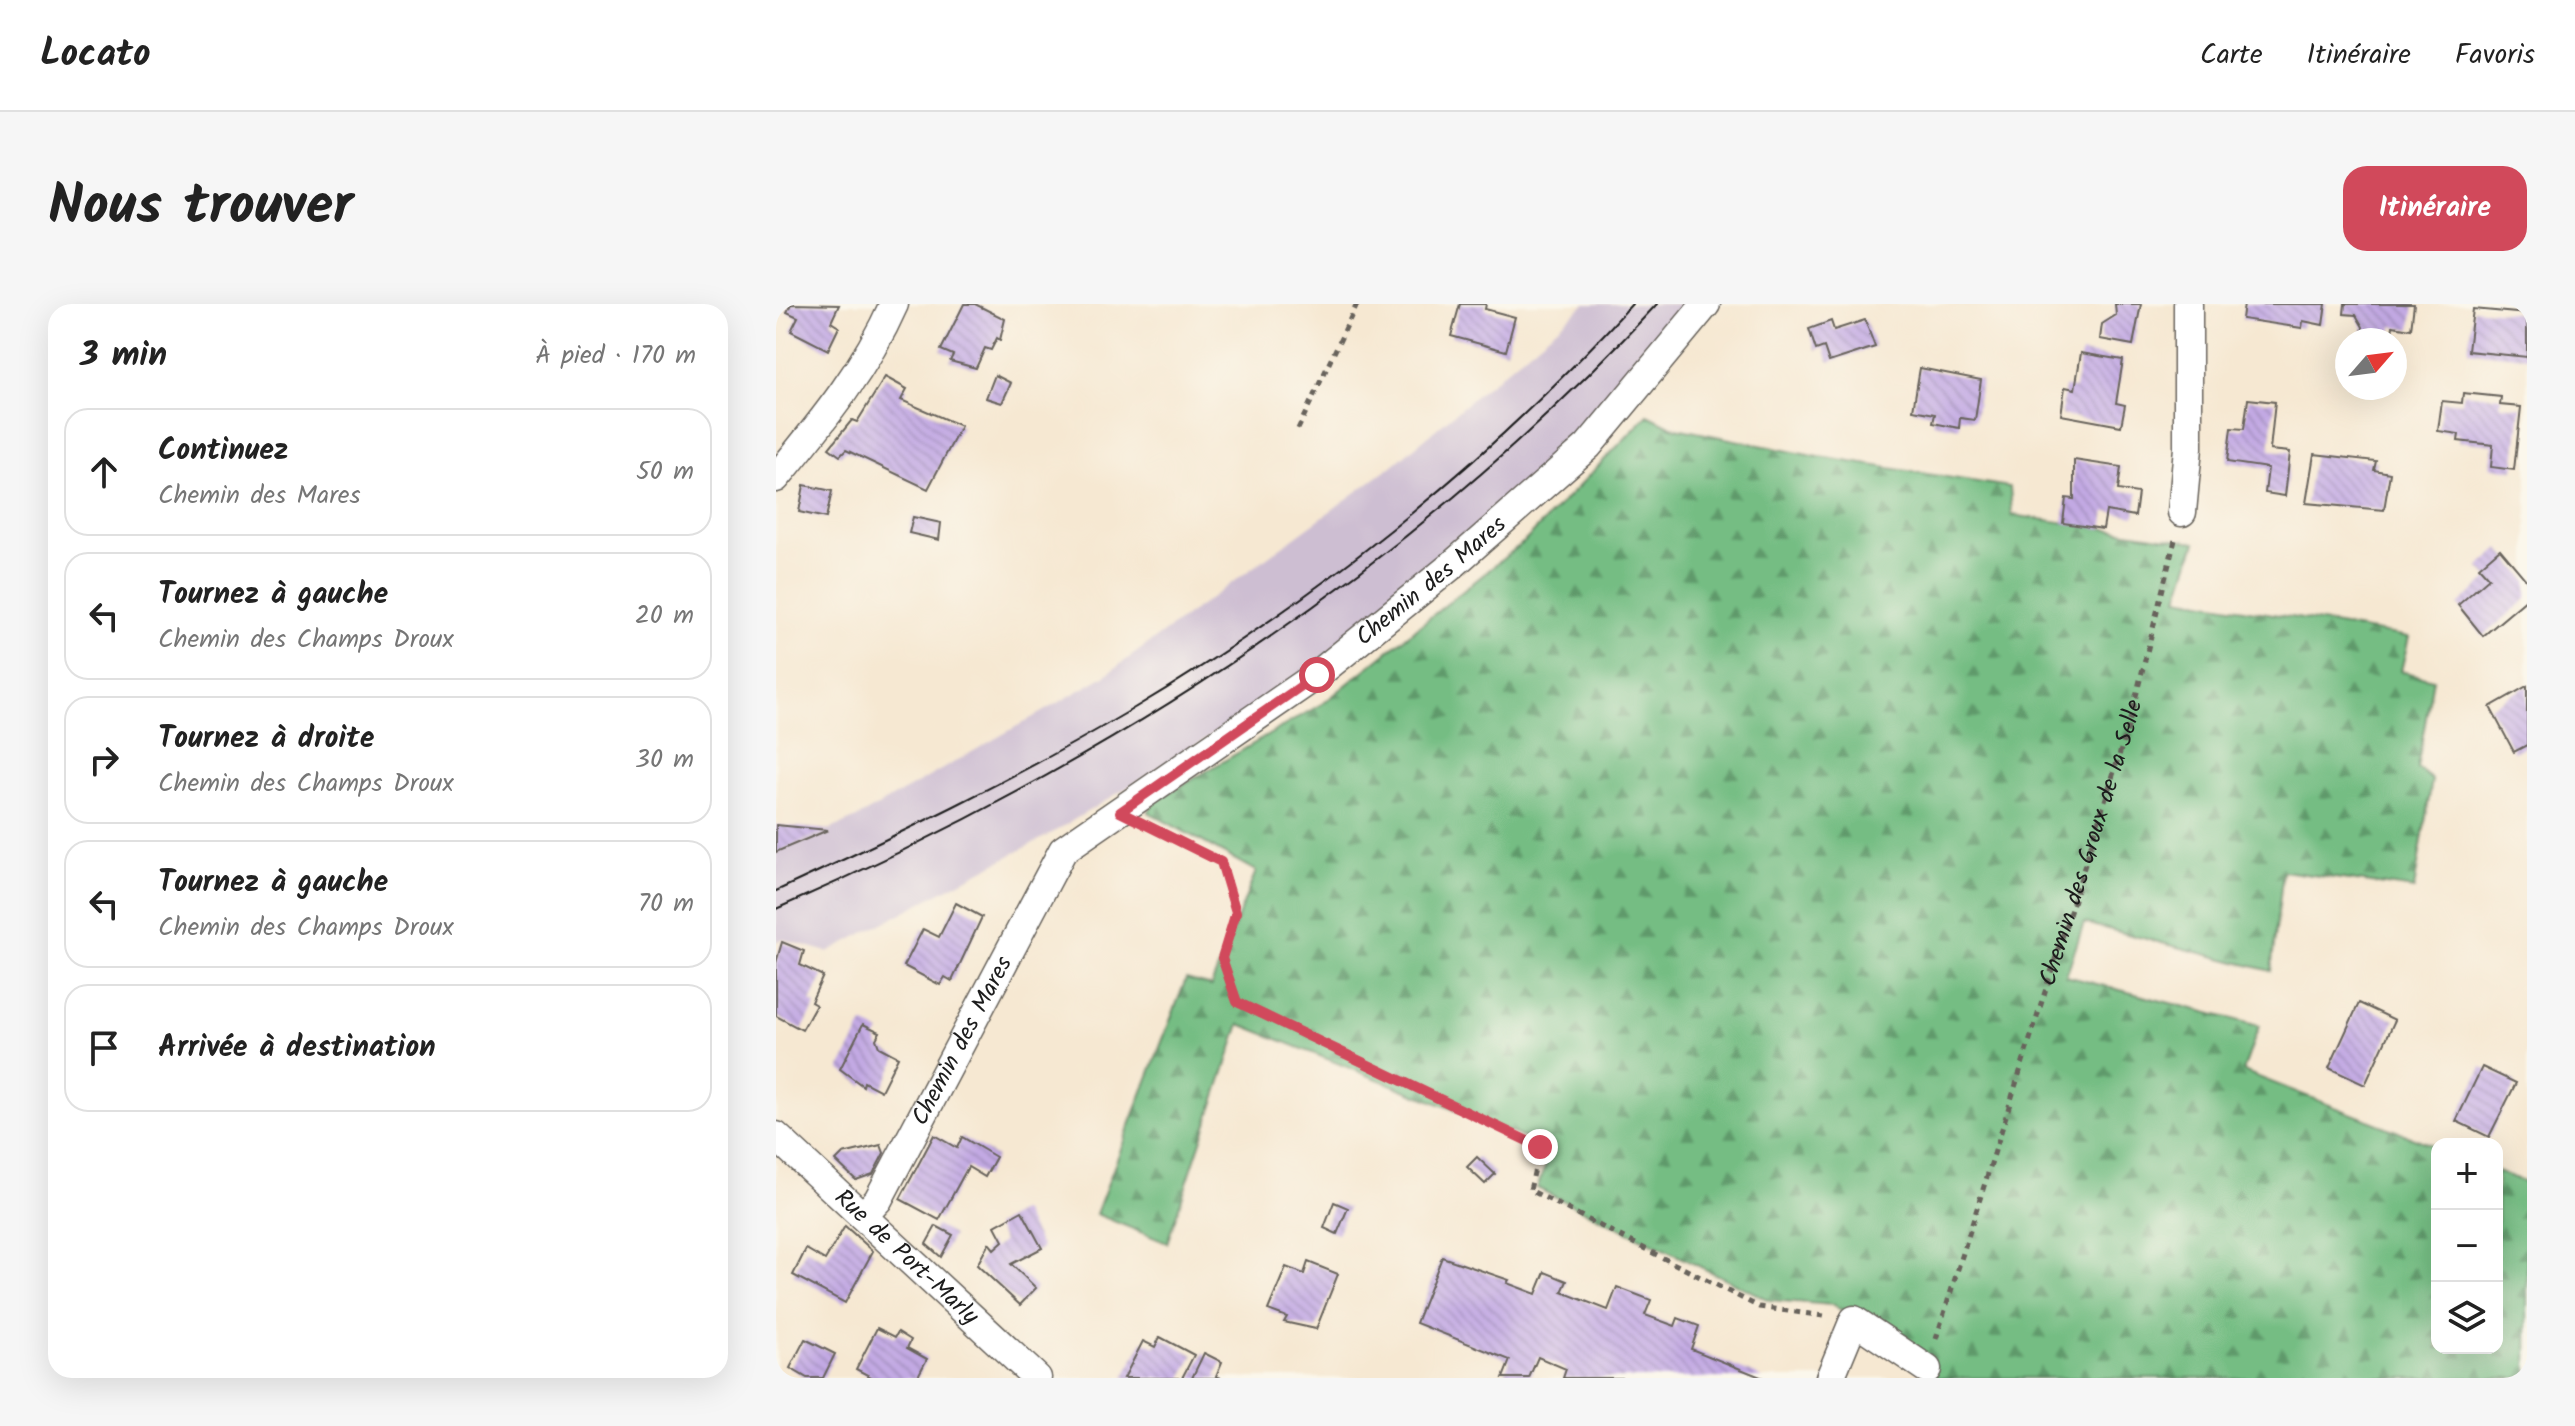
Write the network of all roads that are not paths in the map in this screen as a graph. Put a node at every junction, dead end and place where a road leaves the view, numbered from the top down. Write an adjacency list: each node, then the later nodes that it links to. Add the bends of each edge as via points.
1 (894, 304): 4 (street, via 875,348)
2 (1706, 304): 7 (street, Chemin des Mares, via 1588,446 1450,567 1317,675 1063,850 886,1186)
3 (2188, 304): 5 (street, via 2188,448)
4 (776, 478)
5 (2182, 512)
6 (776, 1136): 7 (street, Rue de Port-Marly)
7 (863, 1216): 9 (street, Rue de Port-Marly)
8 (1927, 1369): 10 (street, via 1854,1320)
9 (1037, 1378)
10 (1830, 1378)

